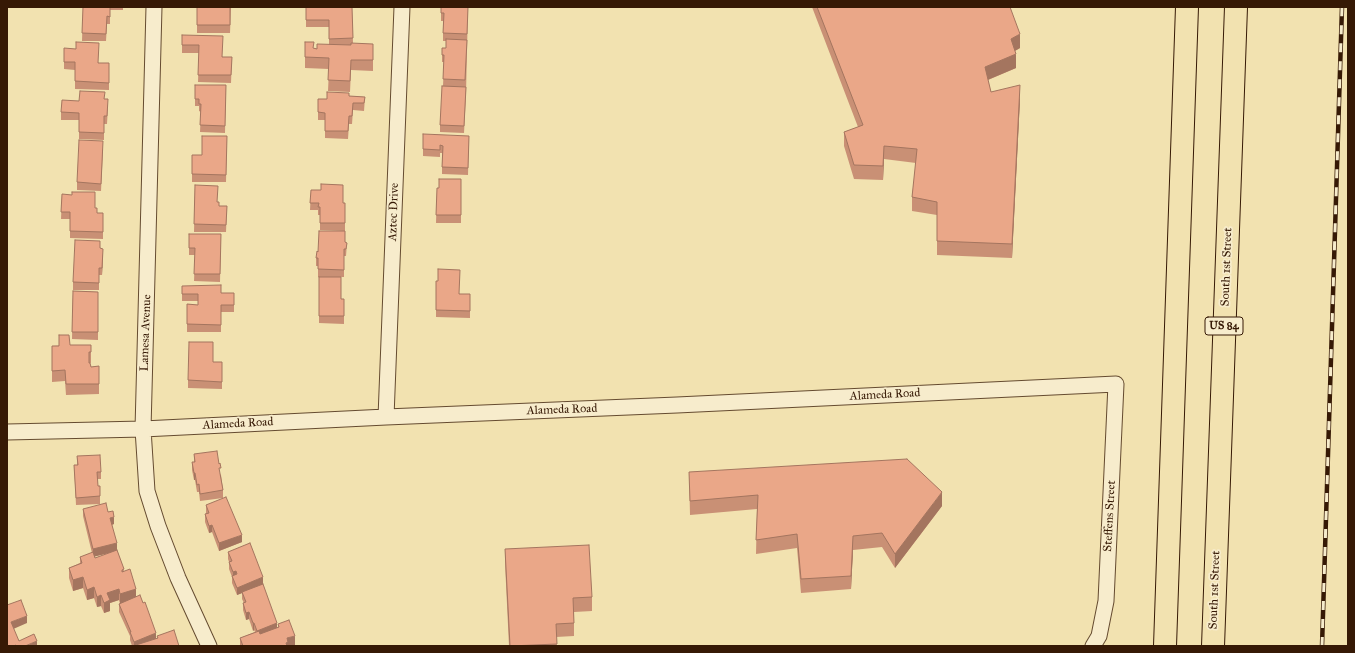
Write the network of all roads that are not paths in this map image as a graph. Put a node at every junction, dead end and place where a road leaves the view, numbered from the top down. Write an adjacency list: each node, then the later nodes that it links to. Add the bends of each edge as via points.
1 (154, 7): 7 (street, Lamesa Avenue)
2 (402, 7): 6 (street, Aztec Drive)
3 (1187, 7): 11 (highway)
4 (1236, 7): 12 (highway, South 1st Street / US 84)
5 (1116, 384): 6 (street, Alameda Road); 10 (street, Steffens Street, via 1106,600 1099,636)
6 (386, 417): 7 (street, Alameda Road)
7 (143, 429): 8 (street, Alameda Road); 9 (street, Lamesa Avenue, via 147,491 178,578)
8 (7, 432)
9 (209, 646)
10 (1093, 646)
11 (1165, 646)
12 (1212, 646)

